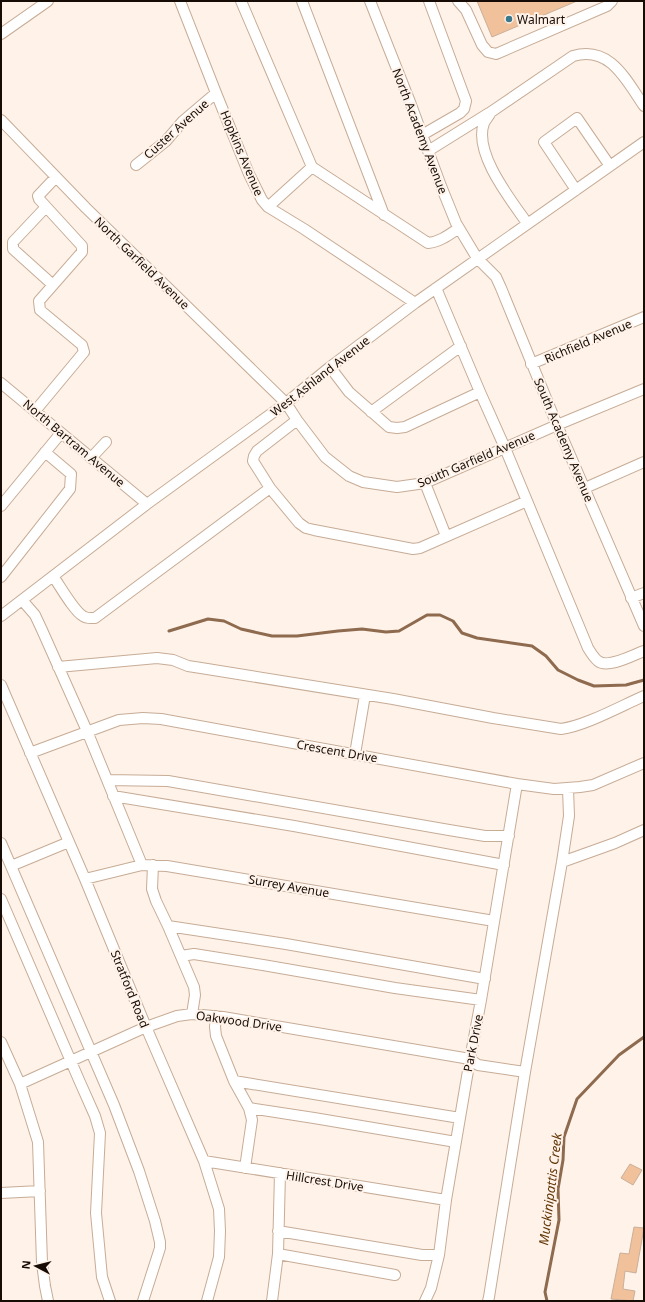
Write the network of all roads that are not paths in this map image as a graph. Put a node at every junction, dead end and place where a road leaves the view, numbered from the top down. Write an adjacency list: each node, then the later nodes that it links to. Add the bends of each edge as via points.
1 (48, 1): 9 (street)
2 (241, 1): 19 (street)
3 (302, 1): 24 (street)
4 (370, 1): 14 (street, North Academy Avenue)
5 (429, 1): 14 (street, via 466,101 460,113)
6 (458, 1): 7 (street, via 466,10 482,45 488,52 496,54 608,6)
7 (612, 1)
8 (184, 2): 10 (street, Hopkins Avenue)
9 (1, 34)
10 (216, 92): 17 (street, Custer Avenue, via 183,121 166,141); 23 (street, Hopkins Avenue, via 256,188)
11 (644, 106): 12 (street, via 612,64 598,55 580,54 573,56)
12 (491, 112): 16 (street); 25 (street, via 484,123 483,131 487,158 495,175)
13 (1, 120): 20 (street, North Garfield Avenue)
14 (422, 135): 16 (street, North Academy Avenue)
15 (644, 142): 18 (street, West Ashland Avenue)
16 (428, 150): 26 (street, North Academy Avenue)
17 (136, 165)
18 (610, 166): 21 (street, West Ashland Avenue); 21 (street, via 577,118 544,142)
19 (312, 167): 23 (street); 24 (street)
20 (56, 177): 22 (street, via 38,196); 38 (street, North Garfield Avenue)
21 (576, 190): 25 (street, West Ashland Avenue)
22 (46, 207): 28 (street, via 82,246 82,252); 28 (street, via 13,242 13,249)
23 (268, 207): 30 (street, Hopkins Avenue)
24 (384, 215): 26 (street, via 428,243 434,243)
25 (528, 223): 27 (street, West Ashland Avenue)
26 (459, 228): 27 (street, North Academy Avenue)
27 (477, 258): 29 (street, West Ashland Avenue); 33 (street, South Academy Avenue, via 496,277)
28 (53, 285): 39 (street, via 39,301 40,310 82,345 84,352)
29 (436, 288): 30 (street, West Ashland Avenue); 32 (street)
30 (415, 303): 34 (street, West Ashland Avenue)
31 (644, 317): 33 (street, Richfield Avenue)
32 (461, 346): 37 (street); 40 (street)
33 (531, 364): 42 (street, South Academy Avenue)
34 (330, 367): 38 (street, West Ashland Avenue); 40 (street, via 350,392)
35 (1, 383): 39 (street, North Bartram Avenue)
36 (644, 389): 42 (street, South Garfield Avenue)
37 (480, 392): 40 (street, via 405,427 389,427); 45 (street)
38 (286, 403): 41 (street, South Garfield Avenue); 53 (street, West Ashland Avenue)
39 (35, 411): 43 (street, North Bartram Avenue)
40 (371, 412)
41 (297, 420): 49 (street, South Garfield Avenue, via 325,457 349,476 363,482 396,487); 50 (street, via 254,456 254,461)
42 (557, 425): 45 (street, South Garfield Avenue); 51 (street, South Academy Avenue)
43 (61, 433): 46 (street); 47 (street, North Bartram Avenue)
44 (106, 442): 47 (street)
45 (505, 448): 49 (street, South Garfield Avenue); 52 (street)
46 (45, 452): 54 (street); 57 (street, via 71,474 70,489)
47 (91, 458): 53 (street, North Bartram Avenue)
48 (644, 462): 51 (street)
49 (425, 483): 55 (street)
50 (270, 488): 55 (street, via 306,528 413,549); 56 (street, via 95,618 88,618 77,611)
51 (585, 488): 59 (street, South Academy Avenue)
52 (527, 501): 55 (street); 63 (street, via 594,657 599,662 612,664)
53 (147, 504): 56 (street, West Ashland Avenue)
54 (1, 506)
55 (446, 536)
56 (53, 576): 60 (street, West Ashland Avenue)
57 (1, 578)
58 (644, 593): 59 (street)
59 (631, 598): 62 (street, South Academy Avenue)
60 (22, 600): 61 (street, West Ashland Avenue); 64 (street, via 35,615)
61 (1, 616)
62 (644, 626)
63 (644, 651)
64 (58, 667): 66 (street, via 165,658 188,666); 68 (street)
65 (1, 685): 69 (street, Stratford Road)
66 (365, 695): 67 (street, via 561,729); 70 (street)
67 (644, 696)
68 (87, 731): 69 (street, Crescent Drive); 70 (street, Crescent Drive, via 119,720 143,718); 72 (street)
69 (30, 752): 78 (street, Stratford Road)
70 (355, 754): 73 (street, Crescent Drive)
71 (644, 763): 74 (street, Crescent Drive, via 593,785)
72 (107, 780): 75 (street); 77 (street, via 168,782 485,836)
73 (518, 784): 74 (street, Crescent Drive); 77 (street, Park Drive)
74 (568, 789): 80 (street, via 569,816)
75 (113, 796): 82 (street); 83 (street)
76 (644, 830): 80 (street)
77 (509, 836): 83 (street, Park Drive)
78 (69, 842): 84 (street); 85 (street, Stratford Road)
79 (1, 843): 84 (street)
80 (562, 862): 99 (street)
81 (153, 864): 82 (street, Surrey Avenue); 87 (street, Surrey Avenue); 88 (street, via 152,889)
82 (142, 865): 85 (street, Surrey Avenue)
83 (504, 865): 87 (street, Park Drive)
84 (11, 866): 96 (street)
85 (85, 879): 94 (street, Stratford Road)
86 (1, 899): 98 (street)
87 (494, 921): 90 (street, Park Drive)
88 (168, 926): 89 (street); 90 (street)
89 (181, 956): 91 (street, via 194,954); 92 (street, via 194,987)
90 (485, 979): 91 (street, Park Drive)
91 (481, 1000): 97 (street, Park Drive)
92 (192, 1014): 93 (street, Oakwood Drive); 94 (street, Oakwood Drive, via 177,1016)
93 (216, 1016): 97 (street, Oakwood Drive); 100 (street, via 216,1036)
94 (146, 1027): 96 (street, Oakwood Drive); 105 (street, Stratford Road)
95 (1, 1042): 101 (street)
96 (91, 1053): 98 (street, Oakwood Drive); 117 (street, via 126,1137 160,1242 157,1261)
97 (470, 1059): 99 (street, Oakwood Drive, via 478,1065); 103 (street, Park Drive)
98 (70, 1062): 101 (street, Oakwood Drive); 116 (street, via 100,1133 96,1213 102,1277)
99 (525, 1072): 121 (street)
100 (234, 1081): 102 (street); 103 (street)
101 (20, 1084): 108 (street, via 38,1142)
102 (249, 1108): 104 (street); 106 (street, via 252,1120)
103 (460, 1118): 104 (street, Park Drive)
104 (456, 1142): 110 (street, Park Drive)
105 (204, 1161): 106 (street, Hillcrest Drive); 118 (street, Stratford Road, via 217,1202 220,1231 218,1257)
106 (245, 1168): 107 (street, Hillcrest Drive)
107 (280, 1173): 110 (street, Hillcrest Drive); 111 (street)
108 (40, 1191): 109 (street); 115 (street, via 42,1263)
109 (1, 1193)
110 (446, 1200): 113 (street, Park Drive)
111 (278, 1231): 112 (street); 113 (street, via 422,1255)
112 (278, 1254): 114 (street); 119 (street)
113 (439, 1255): 120 (street, Park Drive)
114 (395, 1275)
115 (48, 1301)
116 (110, 1301)
117 (142, 1301)
118 (209, 1301)
119 (272, 1301)
120 (425, 1301)
121 (488, 1301)

